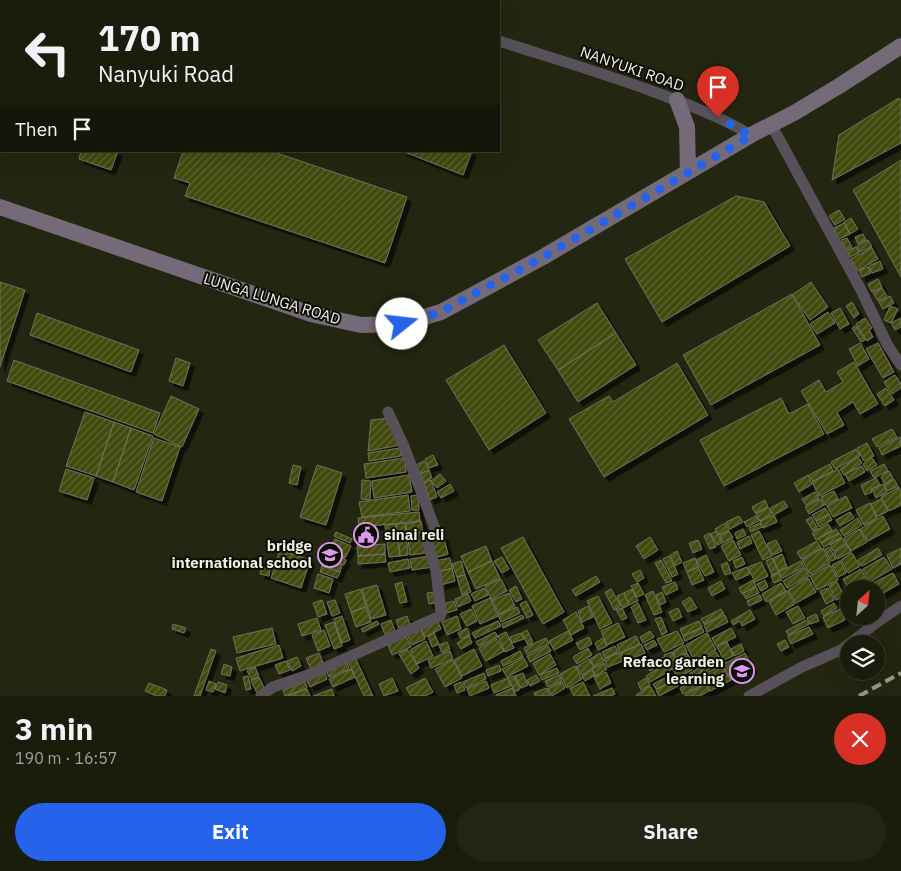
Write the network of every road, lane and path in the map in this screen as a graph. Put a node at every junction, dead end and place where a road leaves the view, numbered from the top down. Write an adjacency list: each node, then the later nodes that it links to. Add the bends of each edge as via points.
1 (500, 41): 3 (street, NANYUKI ROAD)
2 (901, 46): 4 (main road, LUNGA LUNGA ROAD)
3 (677, 100): 5 (street, NANYUKI ROAD, via 718,117); 6 (main road, via 687,127)
4 (772, 126): 5 (main road, LUNGA LUNGA ROAD); 8 (street)
5 (751, 136): 6 (main road, LUNGA LUNGA ROAD)
6 (688, 172): 7 (main road, LUNGA LUNGA ROAD, via 441,312 402,324 361,325 311,314)
7 (0, 207)
8 (901, 365)
9 (388, 412): 13 (street, via 437,534 426,537 436,571 440,616)
10 (901, 606): 11 (street)
11 (861, 635)
12 (840, 650): 14 (street)
13 (261, 696)
14 (749, 696)

